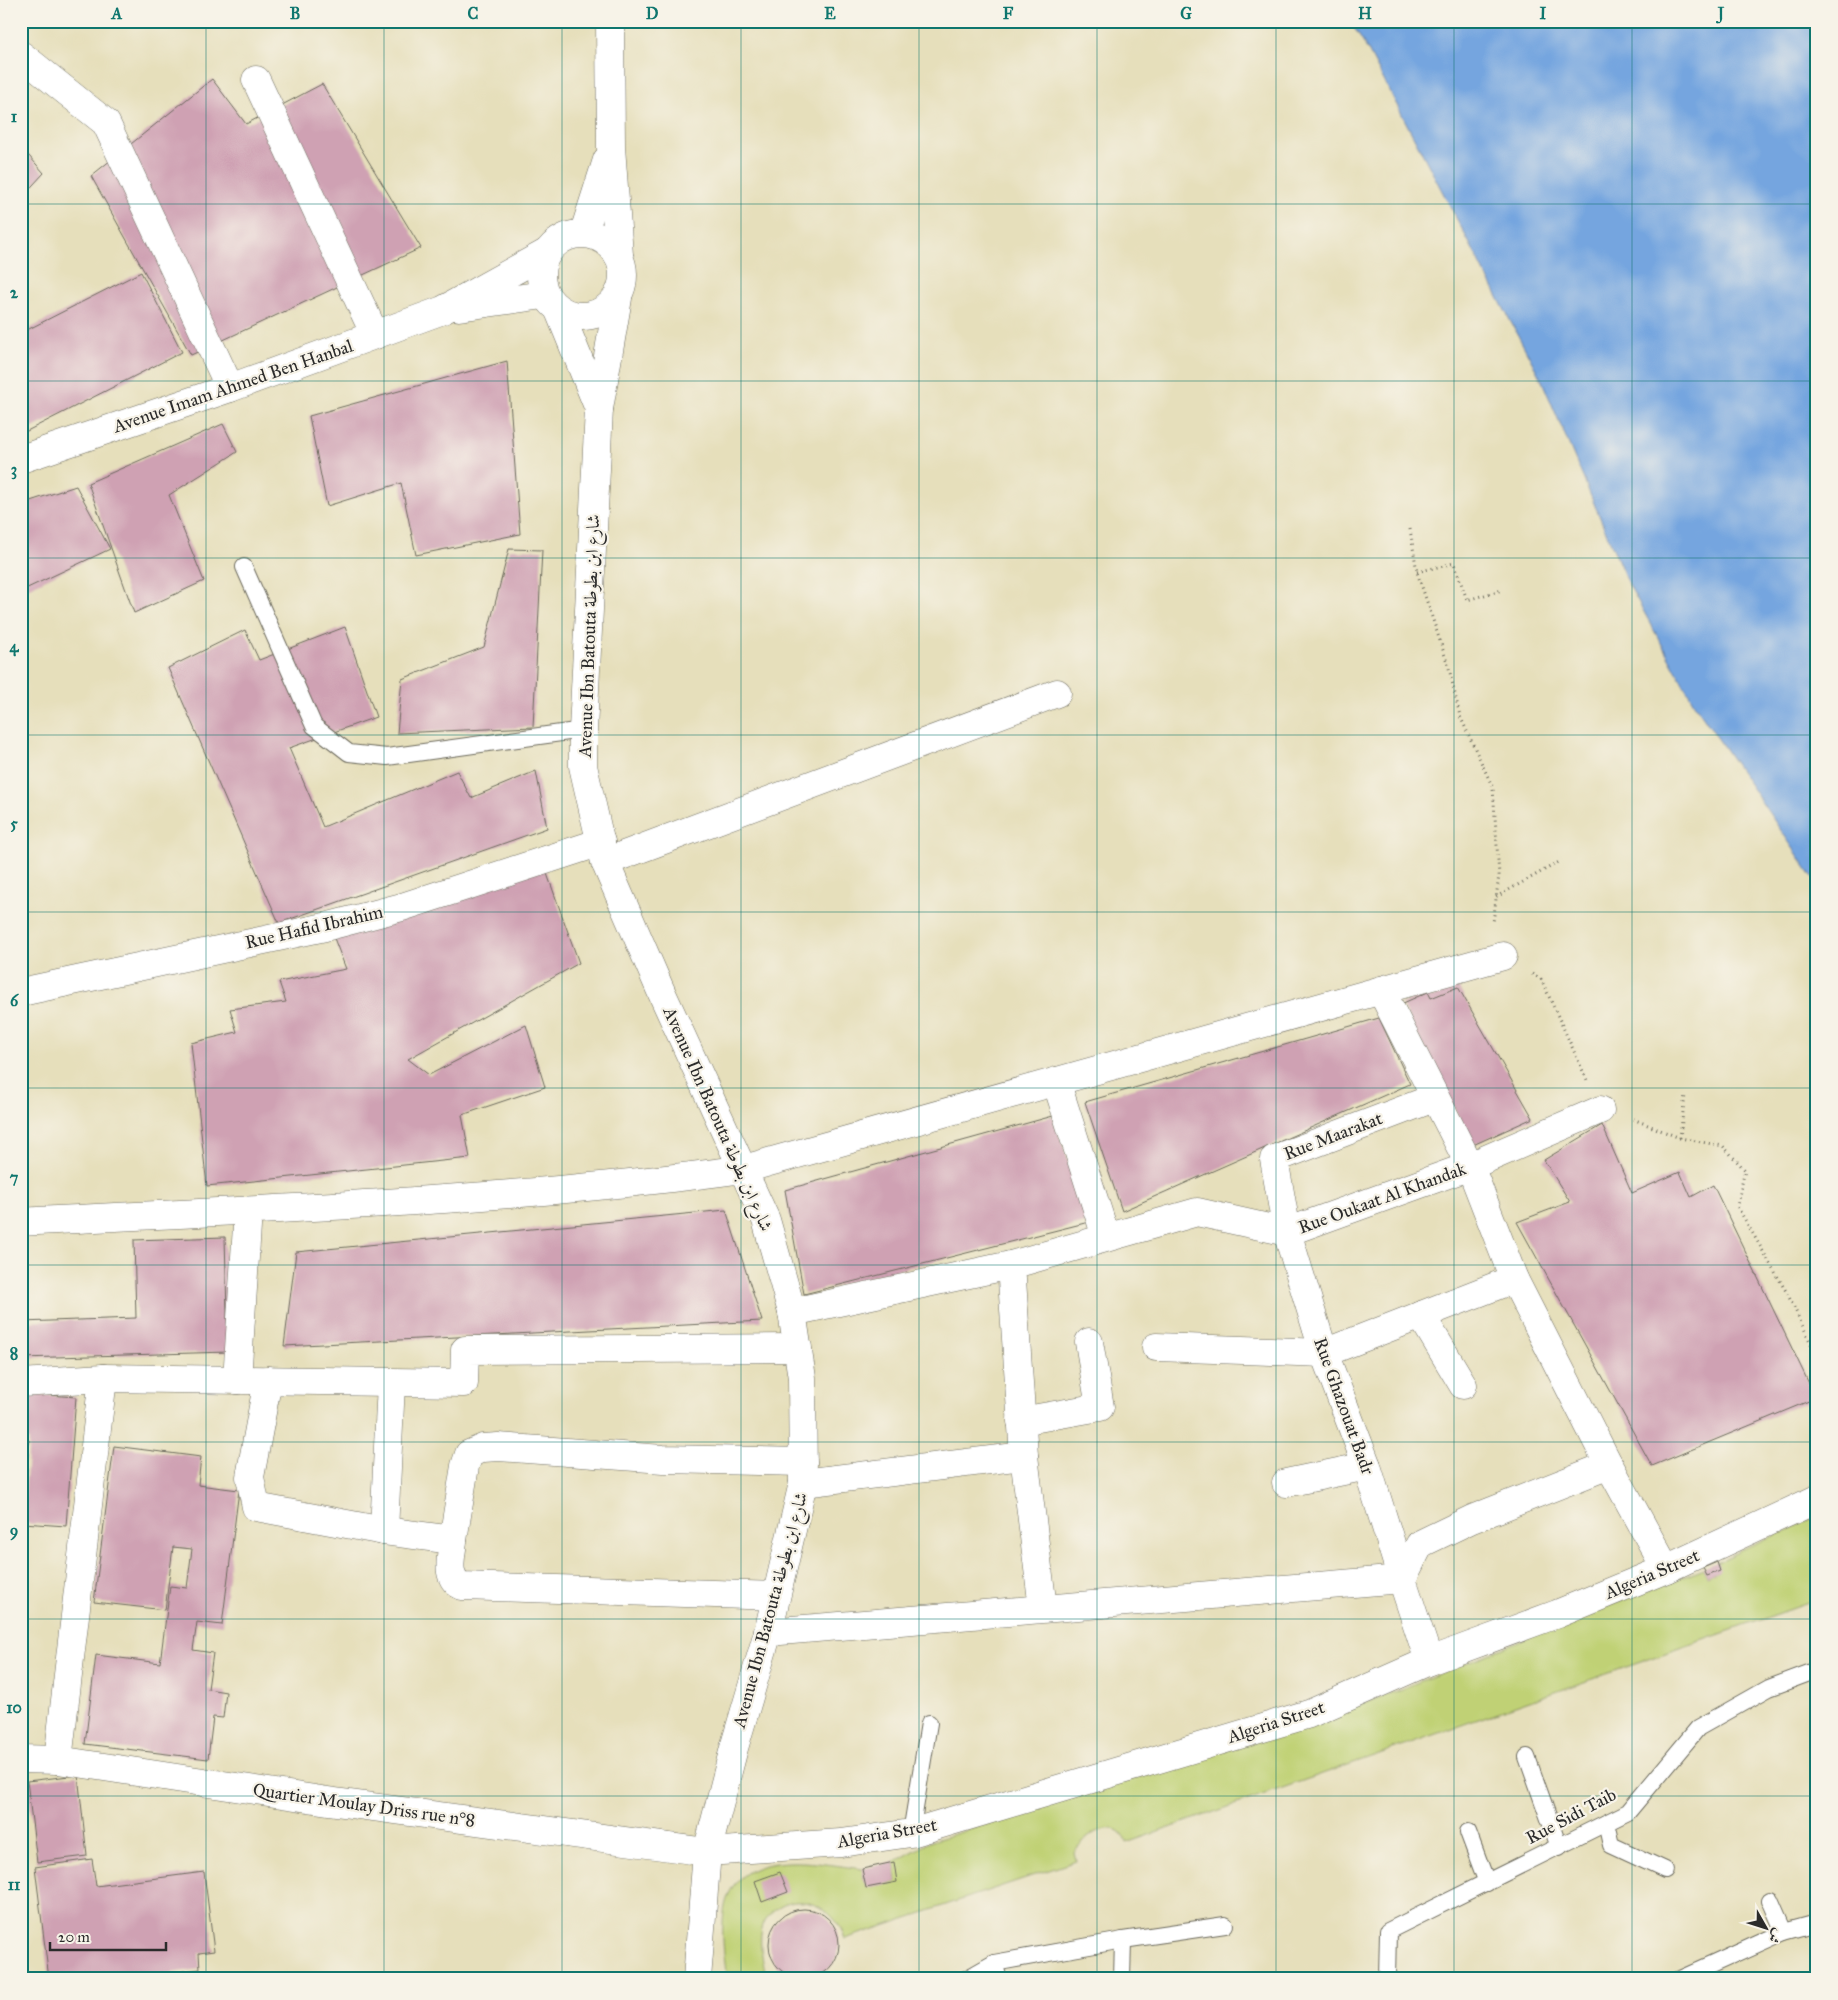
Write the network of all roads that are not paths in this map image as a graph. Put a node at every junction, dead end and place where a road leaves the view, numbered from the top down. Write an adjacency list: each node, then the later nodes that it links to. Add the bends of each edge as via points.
1 (610, 21): 4 (street)
2 (21, 55): 12 (street, via 106,123)
3 (256, 80): 11 (street)
4 (611, 147): 5 (street); 7 (street)
5 (584, 232): 6 (street, via 562,237); 7 (street, via 605,239)
6 (546, 253): 9 (street, via 540,274); 10 (street, Avenue Imam Ahmed Ben Hanbal)
7 (619, 255): 8 (street, via 624,277)
8 (618, 298): 9 (street, via 602,312 580,318); 13 (street, Avenue Ibn Batouta شارع ابن بطوطة)
9 (552, 303): 10 (street, Avenue Imam Ahmed Ben Hanbal); 13 (street, Avenue Ibn Batouta شارع ابن بطوطة)
10 (443, 310): 11 (street, Avenue Imam Ahmed Ben Hanbal)
11 (375, 335): 12 (street, Avenue Imam Ahmed Ben Hanbal)
12 (230, 388): 14 (street, Avenue Imam Ahmed Ben Hanbal)
13 (598, 409): 17 (street, Avenue Ibn Batouta شارع ابن بطوطة)
14 (21, 459)
15 (244, 567): 17 (lane, via 314,726 349,753 387,756)
16 (1057, 692): 18 (street, Rue Hafid Ibrahim)
17 (583, 730): 18 (street, Avenue Ibn Batouta شارع ابن بطوطة, via 583,766)
18 (603, 852): 21 (street, Rue Hafid Ibrahim, via 325,927); 26 (street, Avenue Ibn Batouta شارع ابن بطوطة, via 660,989)
19 (1503, 956): 20 (street)
20 (1382, 990): 22 (street); 23 (street)
21 (21, 992)
22 (1056, 1081): 26 (street); 30 (street)
23 (1434, 1098): 25 (street); 29 (street, Rue Maarakat, via 1274,1159)
24 (1600, 1110): 25 (street, Rue Oukaat Al Khandak)
25 (1470, 1166): 29 (street, Rue Oukaat Al Khandak); 32 (street)
26 (744, 1169): 27 (street, via 639,1183); 33 (street, Avenue Ibn Batouta شارع ابن بطوطة, via 766,1220)
27 (248, 1211): 28 (street); 40 (street)
28 (21, 1222)
29 (1287, 1232): 30 (street, Rue Oukaat Al Khandak, via 1197,1212); 38 (street, Rue Ghazouat Badr)
30 (1106, 1237): 31 (street, Rue Oukaat Al Khandak)
31 (1011, 1265): 33 (street, Rue Oukaat Al Khandak); 45 (street)
32 (1514, 1279): 34 (street); 48 (street)
33 (792, 1312): 37 (street, Avenue Ibn Batouta شارع ابن بطوطة)
34 (1421, 1315): 38 (street); 44 (street)
35 (1089, 1342): 45 (street, via 1100,1407)
36 (1156, 1346): 38 (street)
37 (798, 1348): 42 (street, via 465,1350 464,1383); 49 (street, Avenue Ibn Batouta شارع ابن بطوطة, via 802,1378)
38 (1324, 1353): 47 (street, Rue Ghazouat Badr)
39 (103, 1378): 40 (street); 43 (street); 64 (street)
40 (237, 1380): 41 (street)
41 (268, 1380): 42 (street); 52 (street, via 250,1477 256,1507)
42 (391, 1382): 52 (street)
43 (21, 1383)
44 (1462, 1385)
45 (1022, 1421): 46 (street)
46 (1024, 1456): 49 (street); 57 (street)
47 (1367, 1466): 50 (street); 55 (street, Rue Ghazouat Badr)
48 (1609, 1466): 54 (street); 55 (street, via 1472,1519 1420,1544)
49 (803, 1473): 53 (street, via 663,1459 483,1448 469,1454 465,1466); 56 (street, Avenue Ibn Batouta شارع ابن بطوطة)
50 (1286, 1483)
51 (1817, 1499): 54 (street, Algeria Street)
52 (384, 1531): 53 (street)
53 (453, 1540): 56 (street, via 450,1571 452,1578 462,1586)
54 (1666, 1569): 59 (street, Algeria Street, via 1557,1614)
55 (1402, 1579): 57 (street); 59 (street, Rue Ghazouat Badr)
56 (776, 1596): 58 (street, Avenue Ibn Batouta شارع ابن بطوطة)
57 (1043, 1608): 58 (street)
58 (768, 1632): 69 (street, Avenue Ibn Batouta شارع ابن بطوطة)
59 (1429, 1661): 67 (street, Algeria Street, via 1308,1714)
60 (1817, 1670): 65 (lane, Rue Sidi Taib, via 1769,1688 1698,1728 1628,1812)
61 (929, 1723): 67 (lane)
62 (1527, 1757): 68 (lane)
63 (21, 1759): 64 (street, Quartier Moulay Driss rue n°8)
64 (58, 1760): 69 (street, Quartier Moulay Driss rue n°8, via 328,1801)
65 (1606, 1823): 68 (lane, Rue Sidi Taib); 70 (lane, via 1611,1844)
66 (1468, 1832): 71 (lane)
67 (912, 1833): 69 (street, Algeria Street, via 841,1843)
68 (1559, 1847): 71 (lane, Rue Sidi Taib)
69 (707, 1852): 78 (street, Avenue Ibn Batouta شارع ابن بطوطة)
70 (1665, 1870)
71 (1487, 1883): 81 (lane, Rue Sidi Taib, via 1388,1931)
72 (1770, 1900): 75 (lane)
73 (1817, 1923): 75 (lane)
74 (1225, 1925): 76 (lane)
75 (1784, 1932): 82 (lane)
76 (1123, 1940): 77 (lane); 80 (lane)
77 (997, 1971): 79 (lane)
78 (698, 1979)
79 (966, 1979)
80 (1122, 1979)
81 (1387, 1979)
82 (1680, 1979)

